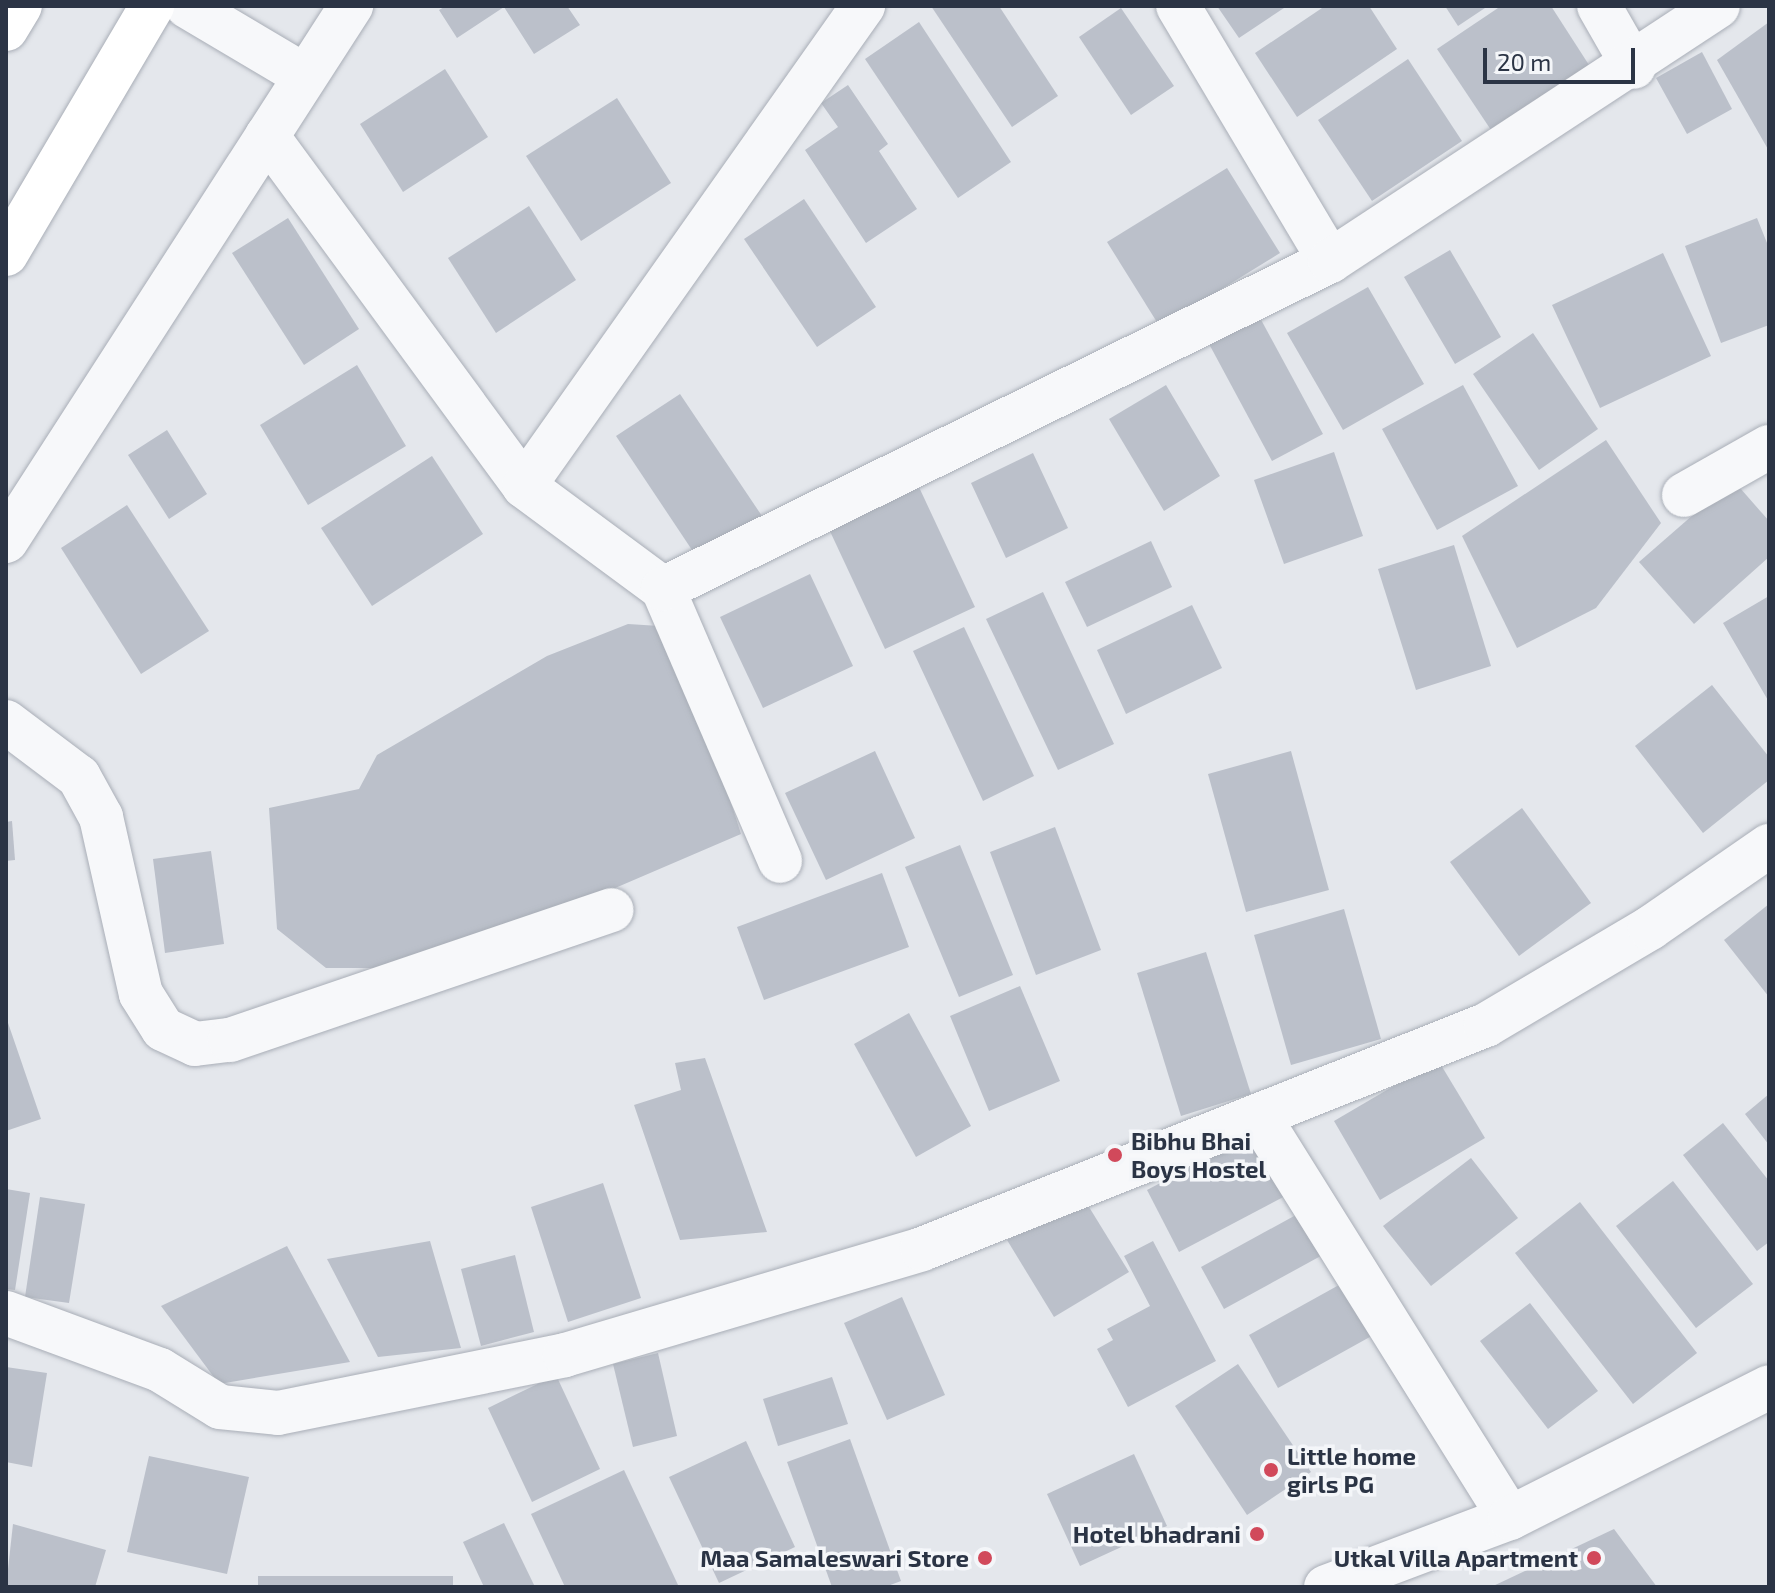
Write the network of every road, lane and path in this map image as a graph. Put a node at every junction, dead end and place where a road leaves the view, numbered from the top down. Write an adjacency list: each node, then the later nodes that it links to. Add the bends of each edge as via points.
1 (20, 6): 9 (main road)
2 (152, 6): 13 (main road)
3 (187, 6): 11 (street)
4 (351, 6): 11 (street)
5 (863, 6): 16 (street)
6 (1178, 6): 14 (street)
7 (1599, 6): 10 (street)
8 (1718, 6): 10 (street)
9 (6, 29)
10 (1634, 67): 14 (street)
11 (305, 76): 12 (street)
12 (267, 136): 16 (street); 18 (street)
13 (6, 254)
14 (1330, 261): 19 (street)
15 (1769, 447): 17 (street)
16 (524, 486): 19 (street)
17 (1684, 495)
18 (9, 529)
19 (663, 589): 22 (street)
20 (6, 722): 23 (street, via 79,777 101,817 141,994 163,1029 195,1044 230,1040)
21 (1769, 846): 24 (street, via 1650,928 1486,1025)
22 (780, 861)
23 (611, 910)
24 (1261, 1120): 25 (street, via 922,1249 565,1355 278,1413 220,1407 160,1370); 27 (street)
25 (6, 1313)
26 (1769, 1387): 27 (street)
27 (1510, 1518): 28 (street)
28 (1326, 1587)

